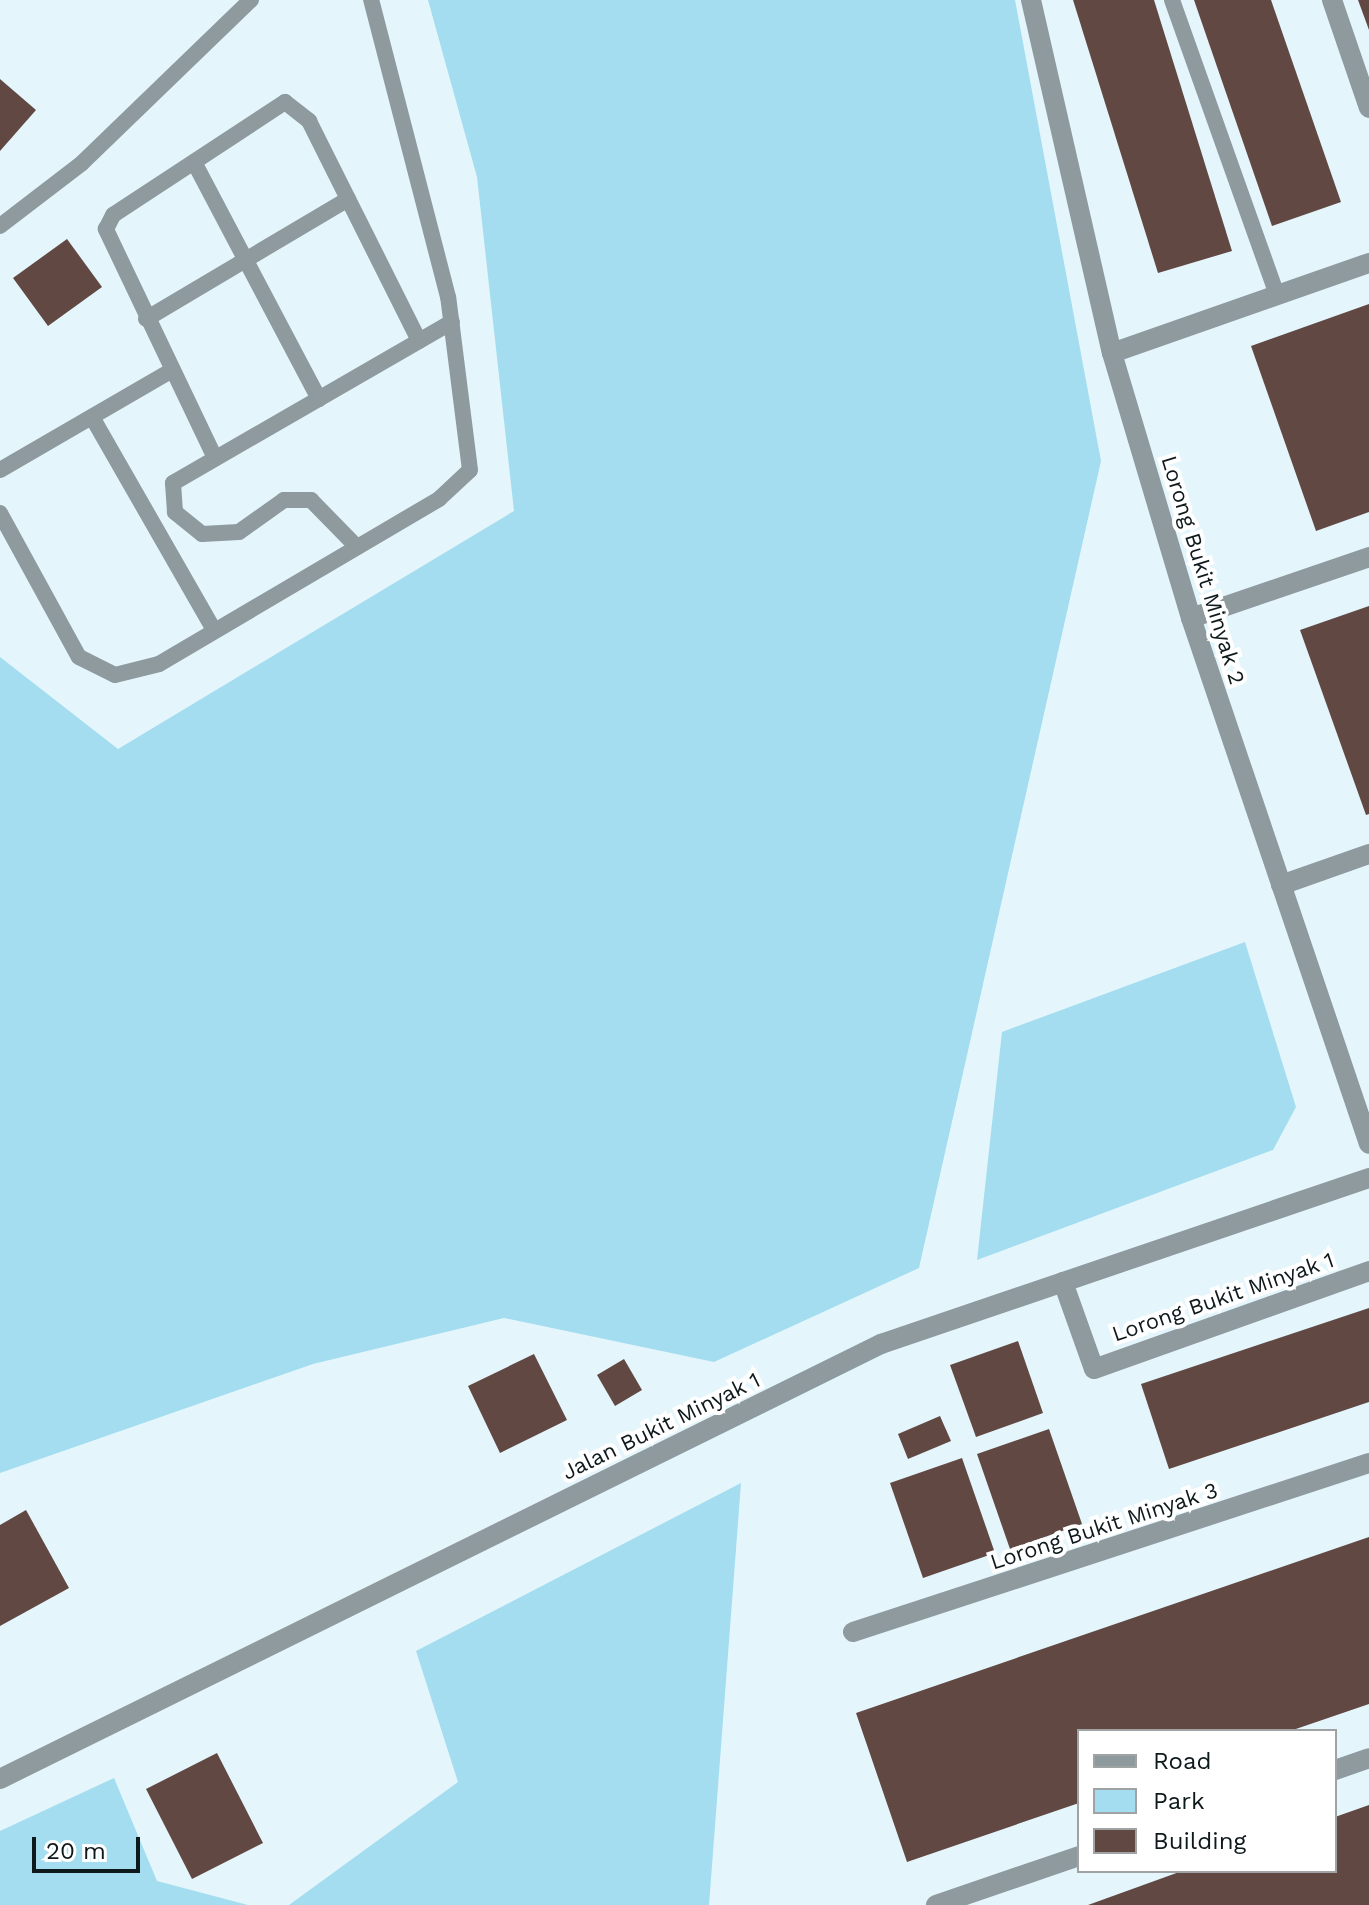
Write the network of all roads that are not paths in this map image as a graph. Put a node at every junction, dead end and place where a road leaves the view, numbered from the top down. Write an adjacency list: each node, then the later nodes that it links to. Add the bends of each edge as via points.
1 (251, 0): 9 (lane, via 82,163)
2 (371, 0): 14 (lane)
3 (1031, 0): 16 (street, Lorong Bukit Minyak 2)
4 (1172, 0): 12 (lane)
5 (1332, 0): 6 (street)
6 (1369, 108)
7 (194, 162): 8 (lane, via 285,102 309,121); 10 (lane); 13 (lane, via 113,215 106,229)
8 (348, 199): 10 (lane); 15 (lane)
9 (0, 226)
10 (245, 260): 13 (lane); 18 (lane)
11 (1369, 263): 12 (street)
12 (1277, 295): 16 (street)
13 (146, 319): 17 (lane)
14 (452, 322): 15 (lane); 23 (lane, via 470,470 439,499)
15 (419, 341): 18 (lane)
16 (1112, 353): 25 (street, Lorong Bukit Minyak 2)
17 (171, 371): 19 (lane); 20 (lane)
18 (319, 399): 20 (lane)
19 (92, 417): 21 (lane); 26 (lane)
20 (215, 458): 23 (lane, via 173,483 175,512 202,534 239,532 284,500 311,500)
21 (0, 470)
22 (0, 513): 26 (lane, via 79,657 115,675 159,664)
23 (356, 546): 26 (lane)
24 (1369, 557): 25 (street)
25 (1191, 618): 28 (street, Lorong Bukit Minyak 2)
26 (214, 630)
27 (1369, 854): 28 (street)
28 (1281, 885): 29 (street, Lorong Bukit Minyak 2)
29 (1369, 1144)
30 (1369, 1178): 32 (street, Jalan Bukit Minyak 1)
31 (1369, 1271): 32 (street, Lorong Bukit Minyak 1, via 1094,1369)
32 (1063, 1282): 37 (street, Jalan Bukit Minyak 1, via 881,1344)
33 (1369, 1463): 34 (street, Lorong Bukit Minyak 3)
34 (853, 1632)
35 (1369, 1758): 36 (street)
36 (1337, 1769)
37 (0, 1779)
38 (1077, 1857): 39 (street)
39 (936, 1905)

